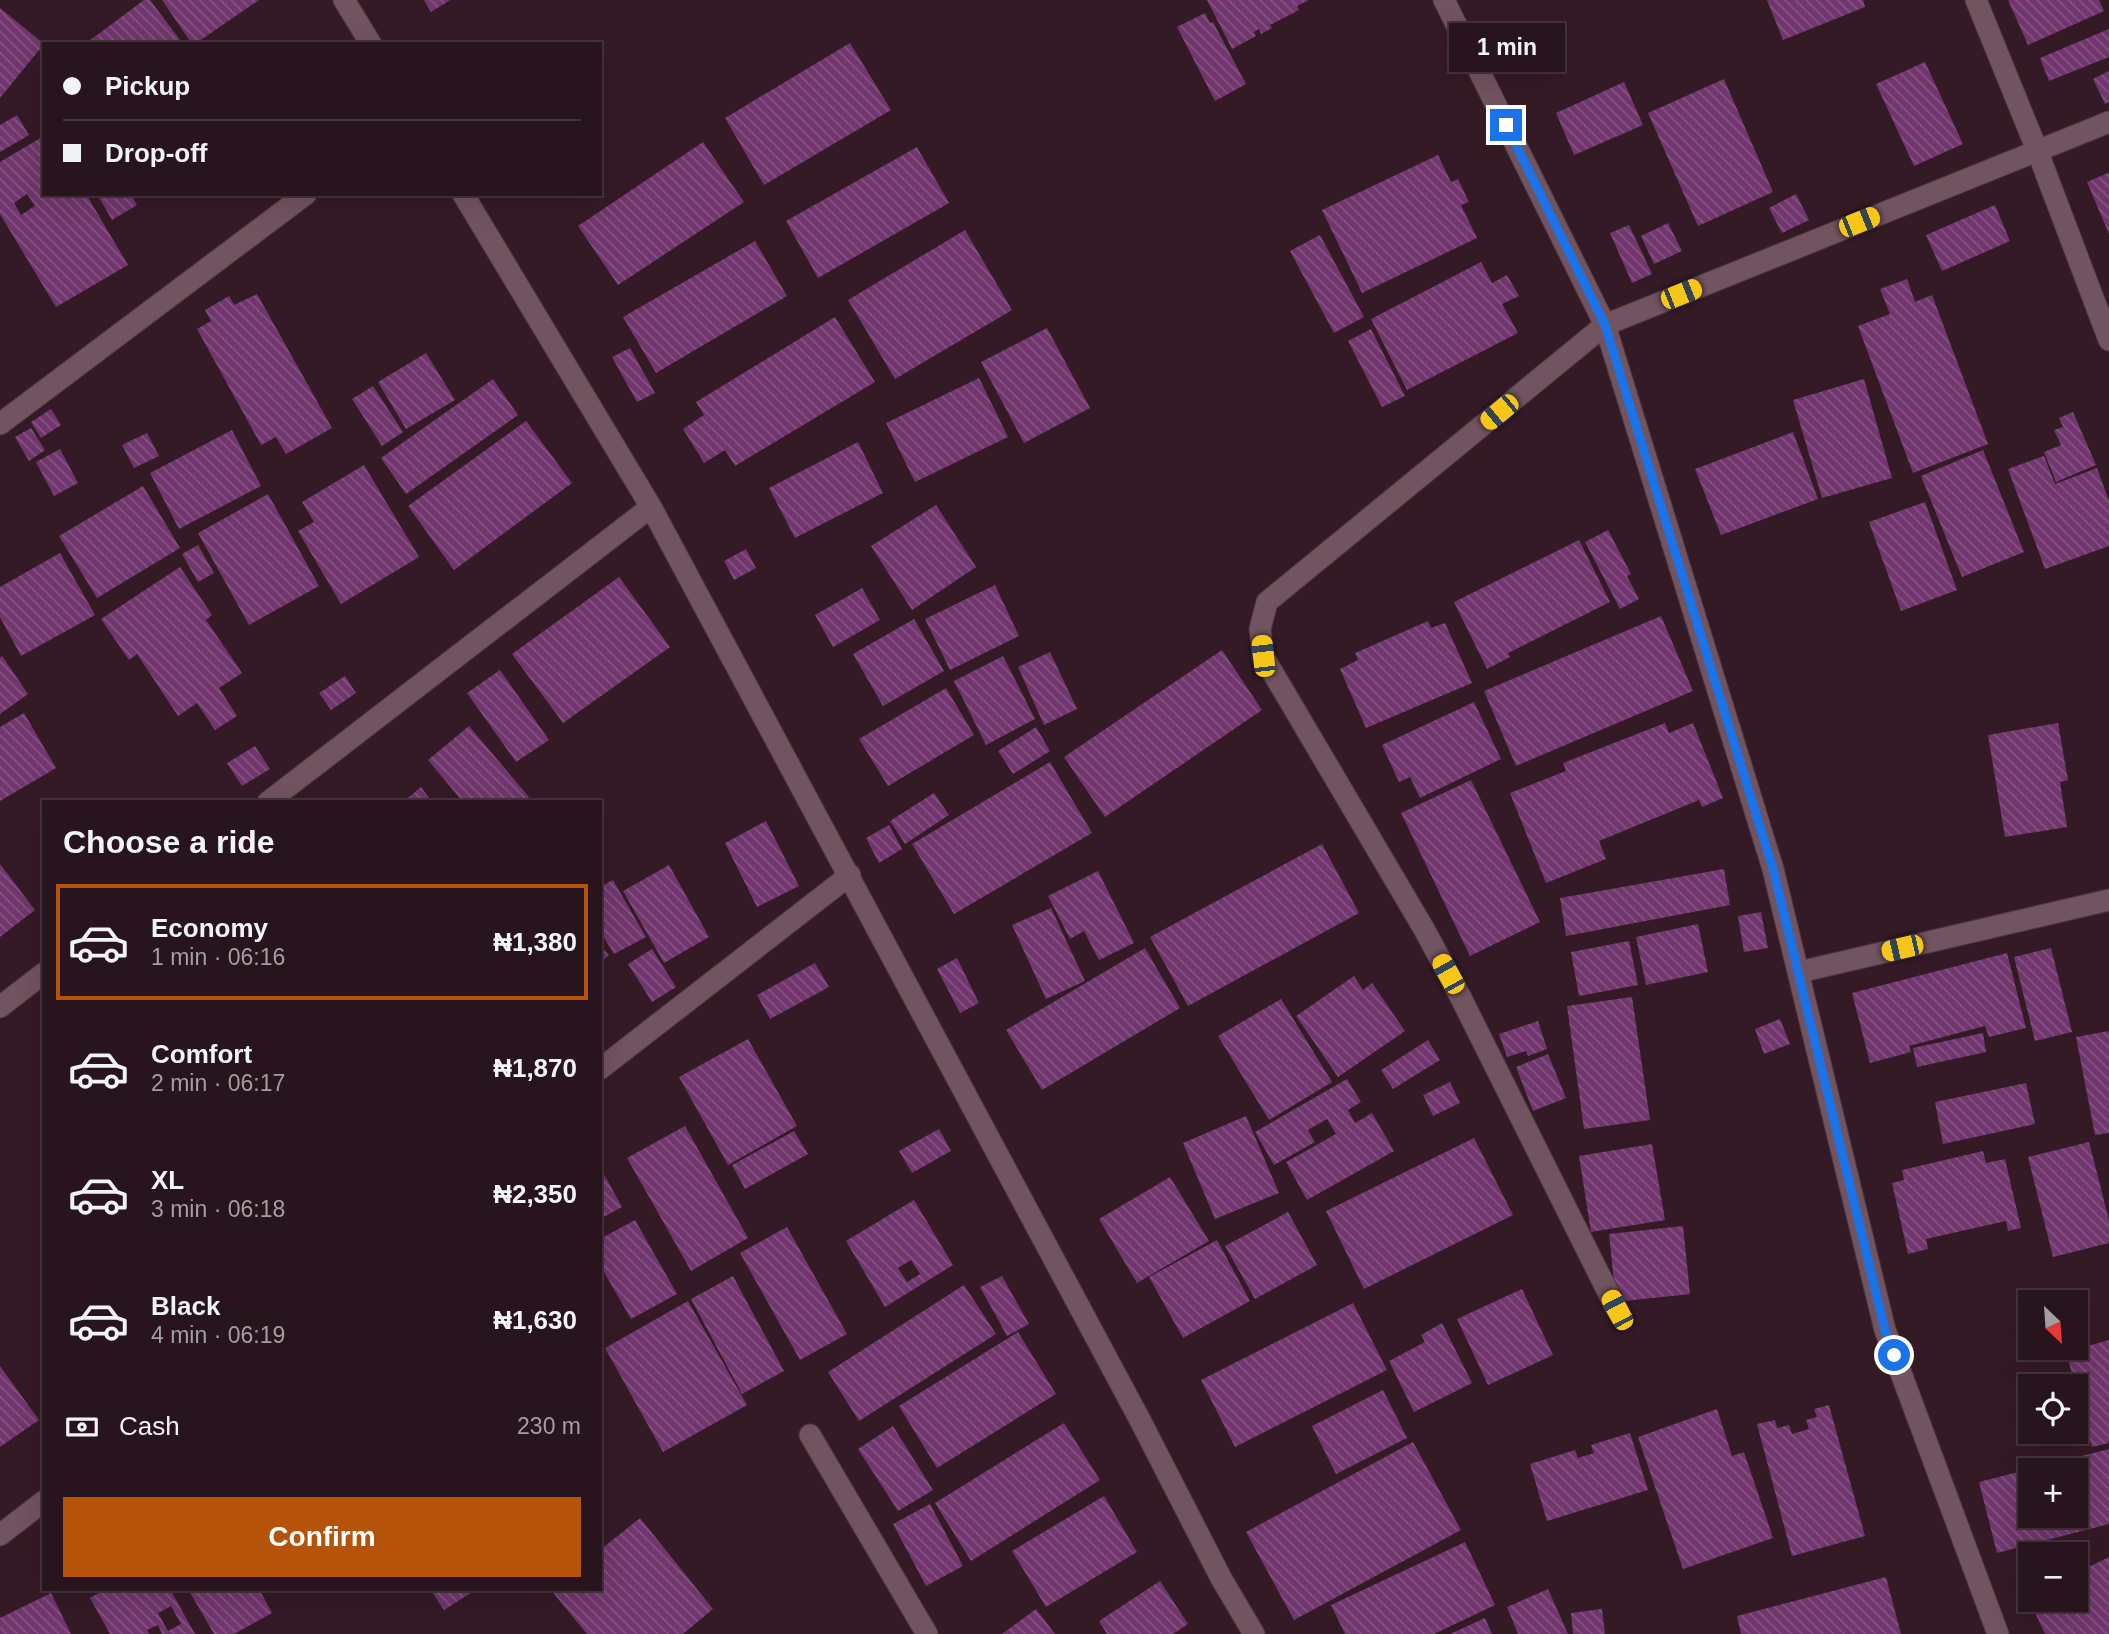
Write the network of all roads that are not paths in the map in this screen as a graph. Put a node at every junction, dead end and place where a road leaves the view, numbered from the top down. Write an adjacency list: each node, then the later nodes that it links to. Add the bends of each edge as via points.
1 (344, 0): 4 (street)
2 (1444, 0): 9 (street)
3 (1976, 0): 6 (street)
4 (370, 42)
5 (2109, 122): 6 (street)
6 (2037, 150): 9 (street); 10 (street)
7 (303, 196): 11 (street)
8 (464, 196): 12 (street)
9 (1605, 325): 16 (street, via 1773,869); 20 (street, via 1267,602 1260,629 1263,656 1454,985)
10 (2109, 340)
11 (0, 424)
12 (652, 507): 13 (street); 14 (street)
13 (271, 800)
14 (850, 875): 19 (street); 25 (street)
15 (2109, 900): 16 (street)
16 (1799, 972): 26 (street, via 1885,1330)
17 (42, 975): 18 (street)
18 (0, 1007)
19 (602, 1067)
20 (1617, 1310)
21 (810, 1435): 24 (street)
22 (42, 1503): 23 (street)
23 (0, 1535)
24 (927, 1634)
25 (1254, 1634)
26 (1998, 1634)

